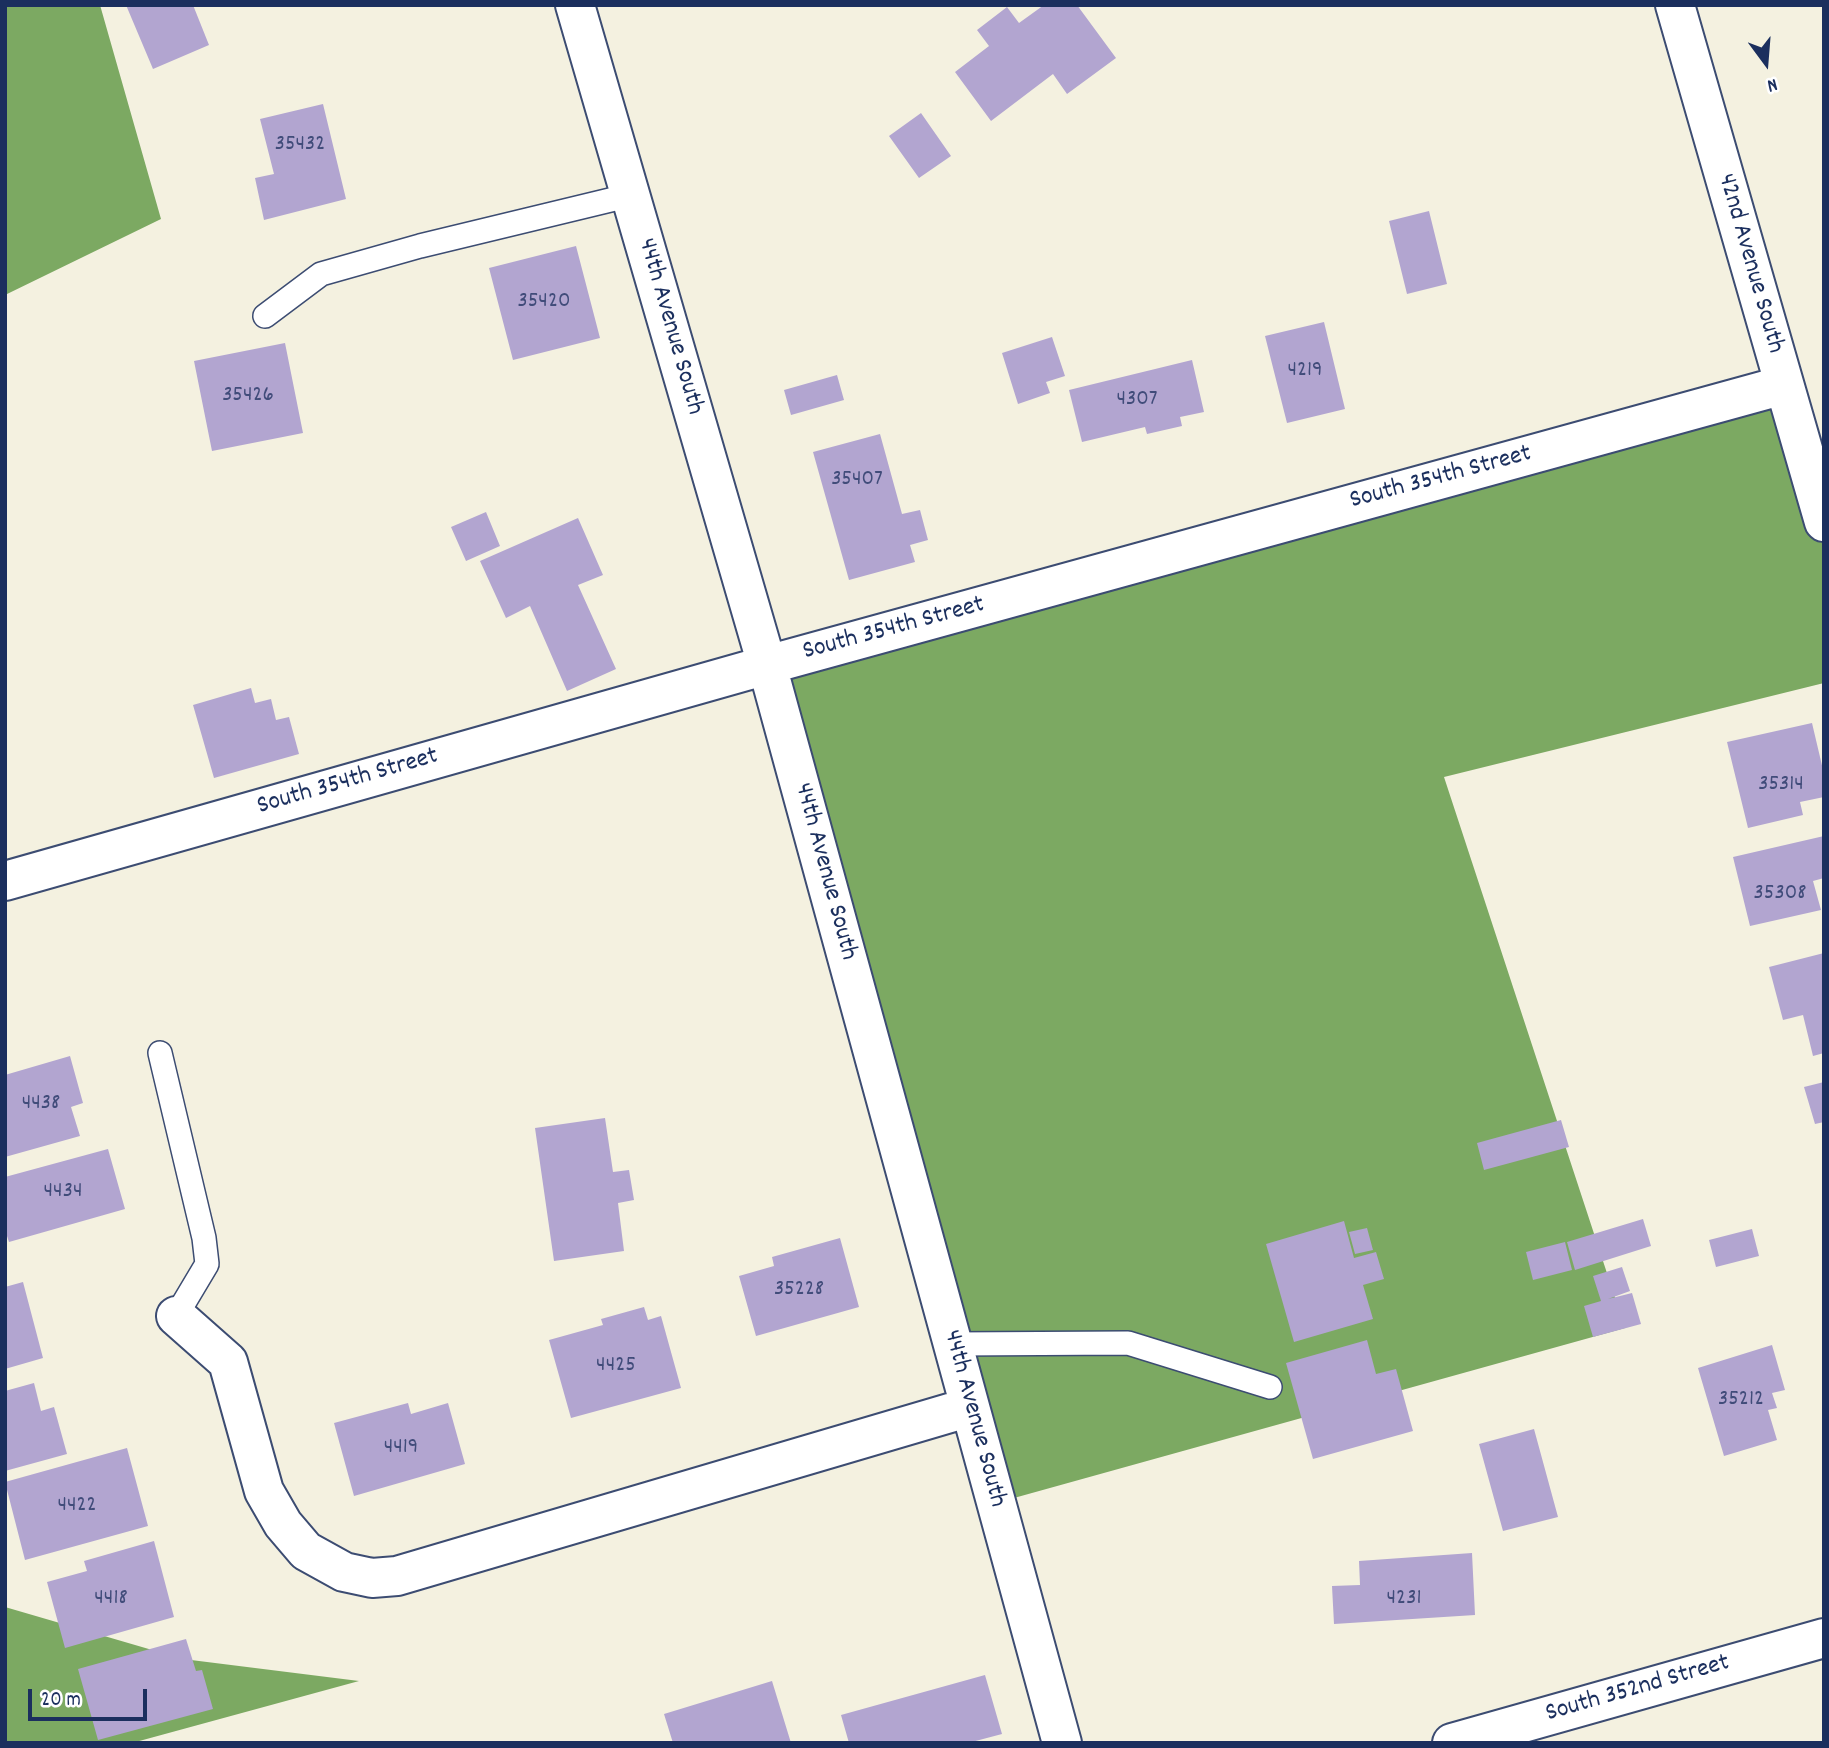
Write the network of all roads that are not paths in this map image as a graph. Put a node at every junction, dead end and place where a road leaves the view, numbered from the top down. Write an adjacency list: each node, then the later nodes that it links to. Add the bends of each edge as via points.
1 (575, 5): 3 (street, 44th Avenue South)
2 (1675, 5): 5 (street, 42nd Avenue South)
3 (631, 195): 4 (lane, via 321,274); 7 (street, 44th Avenue South)
4 (265, 316)
5 (1784, 385): 6 (street, 42nd Avenue South); 7 (street, South 354th Street)
6 (1824, 522)
7 (767, 664): 8 (street, South 354th Street); 11 (street, 44th Avenue South)
8 (5, 881)
9 (160, 1053): 10 (lane, via 207,1264)
10 (176, 1316): 13 (street, via 228,1362 264,1491 284,1524 306,1551 344,1572 372,1578 397,1576)
11 (953, 1344): 12 (lane, via 1128,1343); 13 (street, 44th Avenue South)
12 (1270, 1387)
13 (970, 1407): 15 (street, 44th Avenue South)
14 (1824, 1638): 16 (street, South 352nd Street)
15 (1062, 1743)
16 (1452, 1743)

